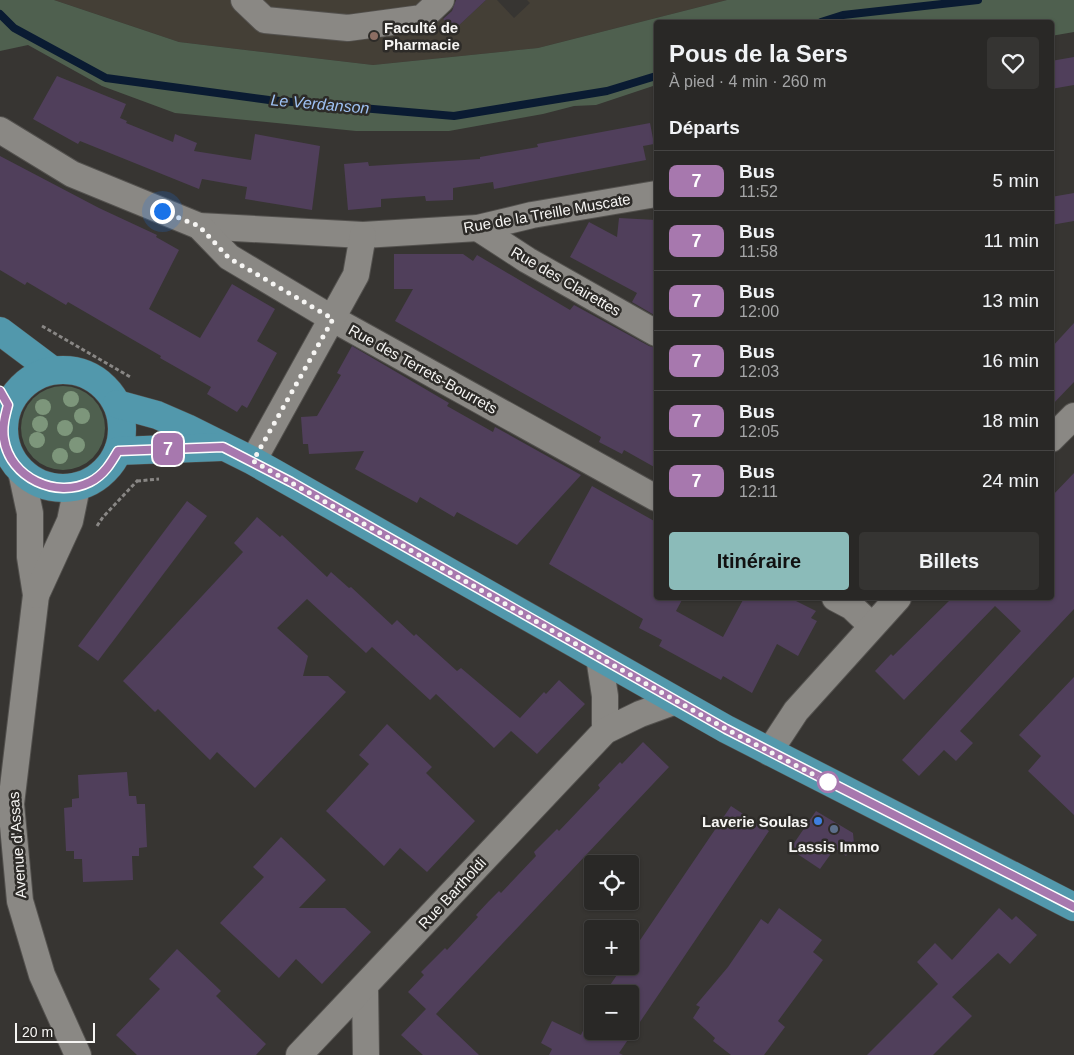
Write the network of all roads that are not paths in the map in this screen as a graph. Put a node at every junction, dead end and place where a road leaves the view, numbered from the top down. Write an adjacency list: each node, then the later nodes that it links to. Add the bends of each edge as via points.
1 (244, 0): 2 (street, via 265,20 348,28 422,18)
2 (441, 0)
3 (0, 130): 5 (street, via 72,174)
4 (654, 194): 6 (street, Rue de la Treille Muscate, via 532,215)
5 (199, 226): 7 (street, Rue de la Treille Muscate); 8 (street, Rue des Terrets-Bourrets, via 229,258)
6 (478, 228): 7 (street, Rue de la Treille Muscate); 10 (street, Rue des Clairettes, via 527,260)
7 (363, 235): 8 (street, via 356,275)
8 (333, 319): 18 (street); 21 (street, Rue des Terrets-Bourrets)
9 (0, 331): 11 (main road)
10 (654, 332)
11 (52, 370): 12 (main road, via 38,375); 13 (main road, via 83,373 97,380)
12 (4, 398): 19 (main road, via 4,440)
13 (117, 404): 16 (main road, via 180,424); 17 (main road, via 122,427)
14 (1074, 416): 15 (street)
15 (1054, 436)
16 (223, 447): 17 (main road); 18 (main road)
17 (118, 451): 20 (main road, via 102,474)
18 (253, 461): 26 (main road)
19 (20, 471): 20 (main road, via 47,486); 22 (street, Avenue d'Assas, via 30,513 30,557)
20 (77, 487): 22 (street, Avenue d'Assas, via 70,521)
21 (654, 497)
22 (36, 595): 32 (street, Avenue d'Assas, via 12,804 20,901 42,975)
23 (839, 600): 25 (street, via 852,607)
24 (896, 600): 25 (street)
25 (871, 625): 29 (street, via 796,711)
26 (599, 657): 27 (main road); 28 (street, via 605,696)
27 (676, 701): 28 (street, Rue Bartholdi); 29 (main road)
28 (605, 731): 31 (street, Rue Bartholdi)
29 (769, 752): 30 (main road)
30 (1074, 907)
31 (365, 987): 33 (street, Rue Bartholdi); 34 (street)
32 (78, 1055)
33 (299, 1055)
34 (366, 1055)

